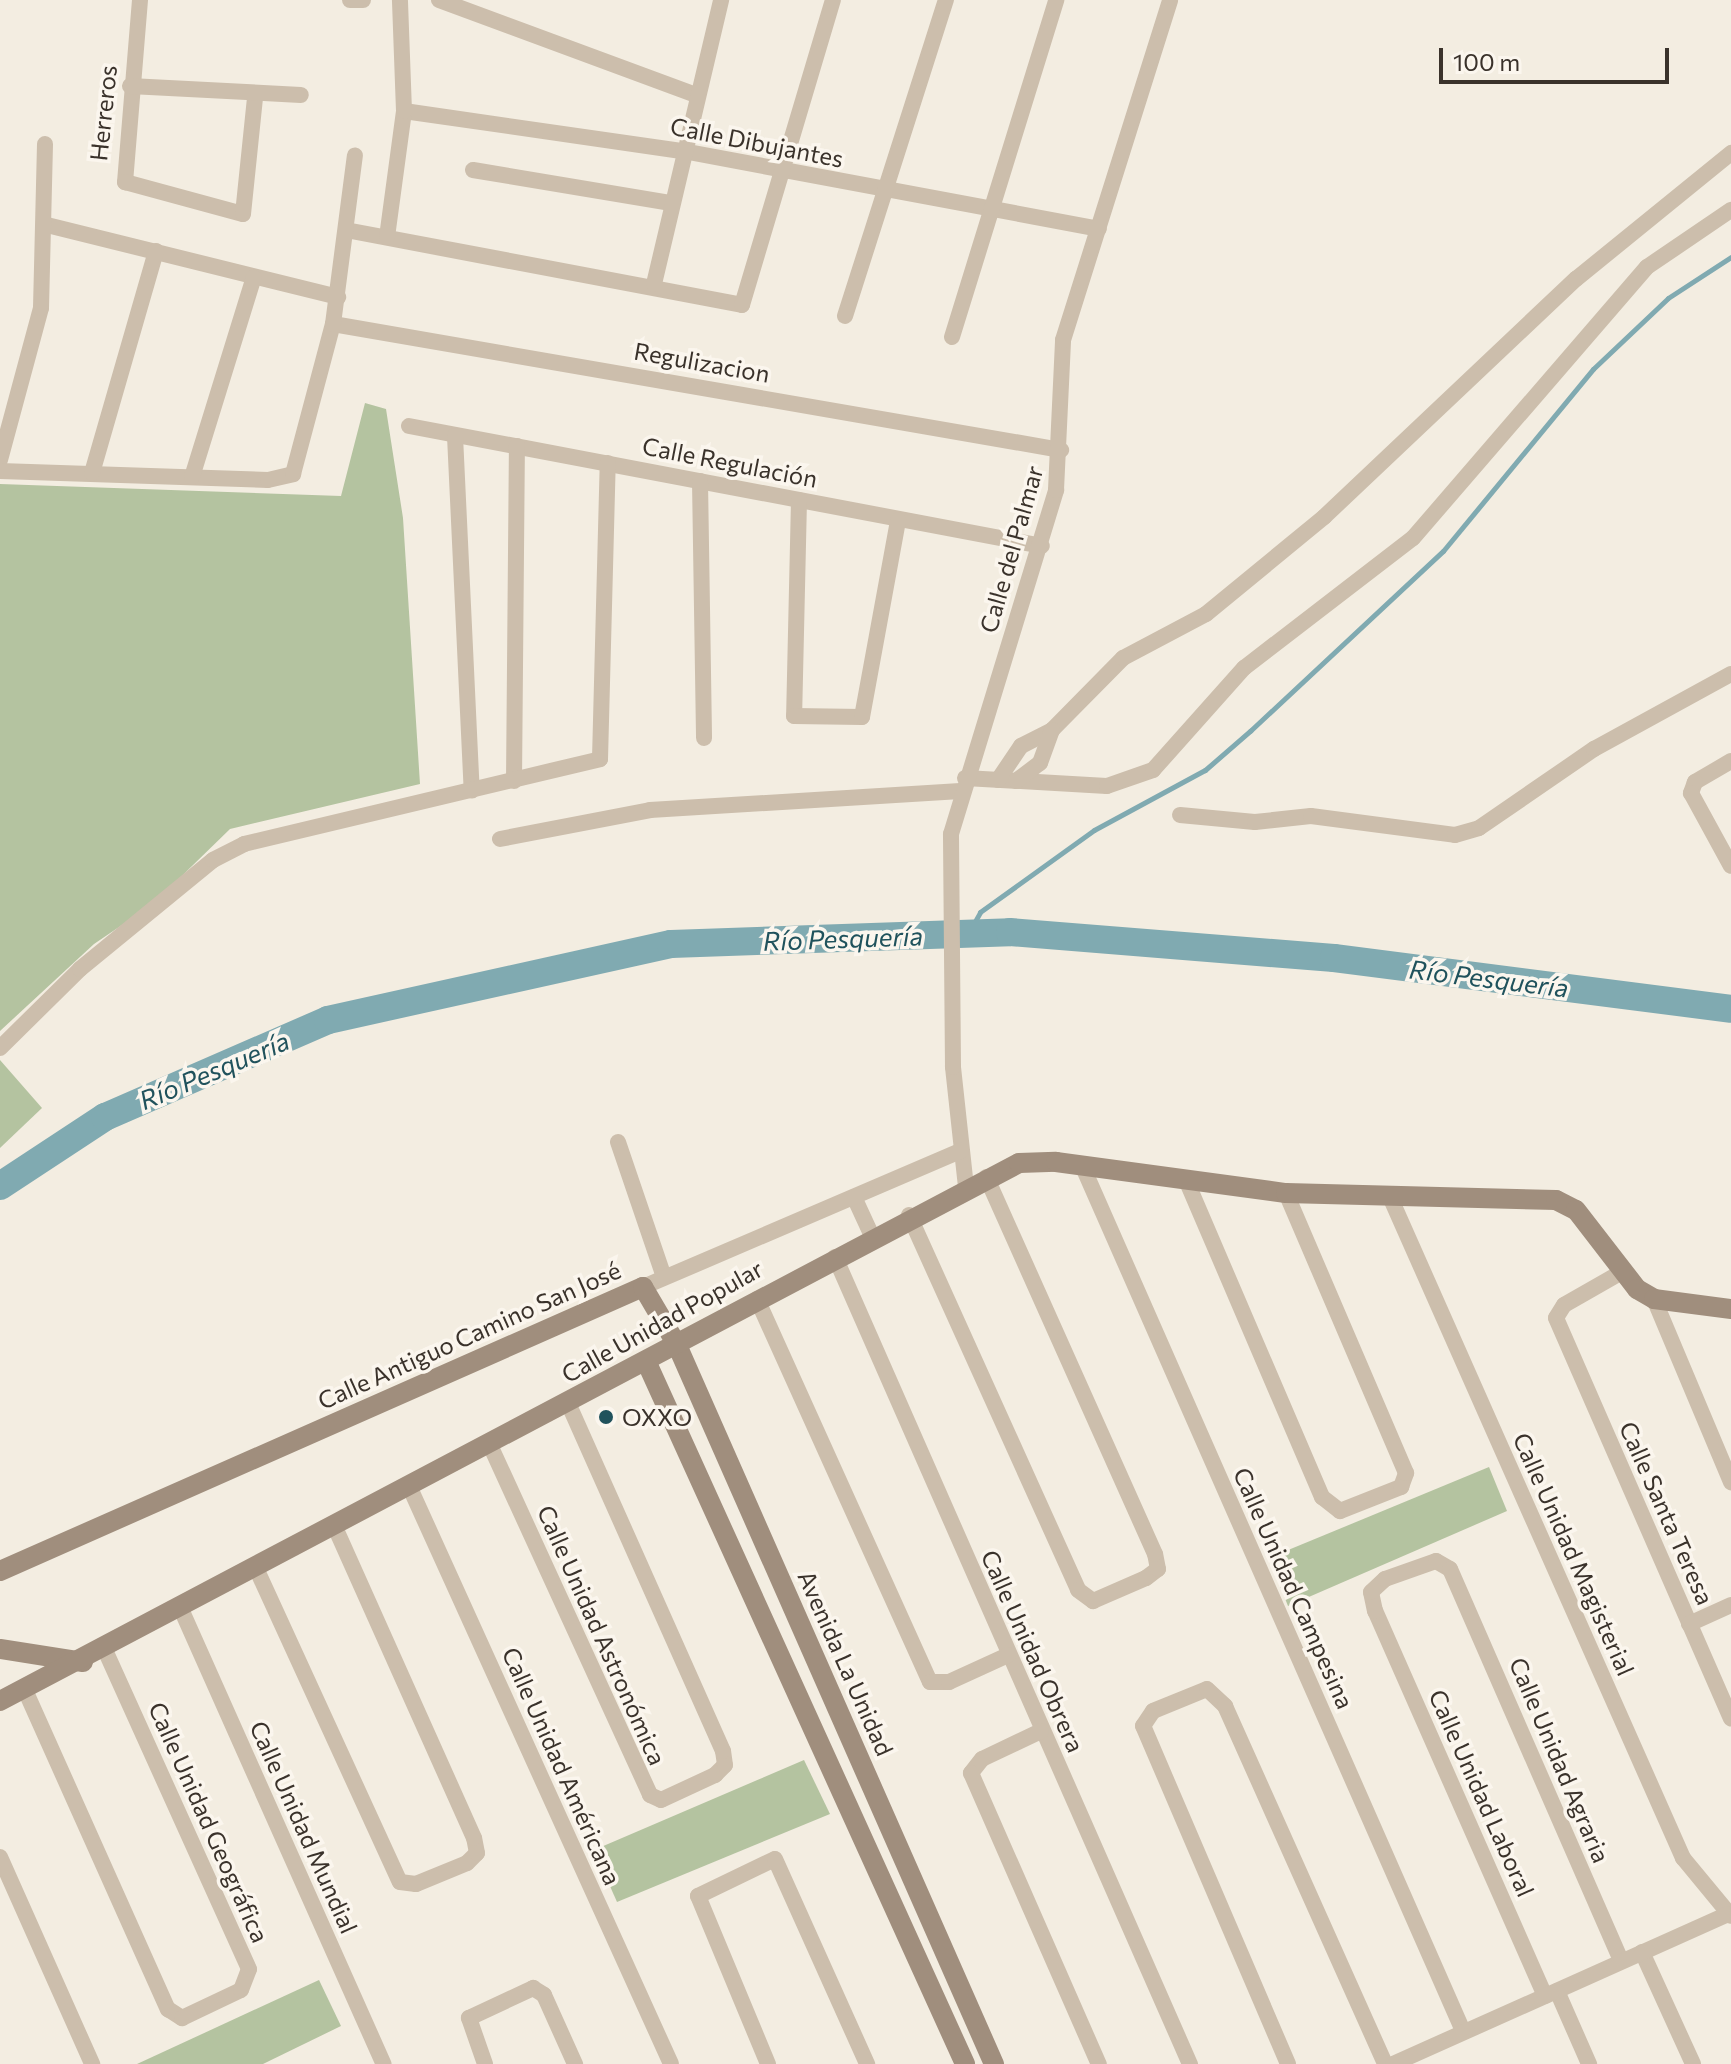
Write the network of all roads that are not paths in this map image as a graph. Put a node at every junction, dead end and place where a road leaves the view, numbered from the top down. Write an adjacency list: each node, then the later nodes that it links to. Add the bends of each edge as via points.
1 (140, 0): 11 (street, Herreros)
2 (350, 0): 3 (street)
3 (363, 0)
4 (400, 0): 15 (street)
5 (439, 0): 13 (street)
6 (833, 0): 21 (street)
7 (946, 0): 22 (street)
8 (1056, 0): 24 (street)
9 (1170, 0): 27 (street, Calle del Palmar)
10 (717, 1): 13 (street)
11 (130, 86): 14 (street); 14 (street, Herreros, via 125,182 237,214 248,203)
12 (301, 95): 14 (street)
13 (696, 95): 17 (street)
14 (255, 97)
15 (404, 111): 17 (street, Calle Dibujantes); 29 (street)
16 (45, 144): 26 (street)
17 (683, 151): 21 (street, Calle Dibujantes); 23 (street)
18 (1731, 153): 51 (street, via 1576,279 1277,558 1206,614 1123,658)
19 (355, 155): 28 (street)
20 (473, 170): 23 (street)
21 (783, 172): 22 (street, Calle Dibujantes); 32 (street, via 742,305)
22 (883, 191): 24 (street, Calle Dibujantes); 34 (street)
23 (671, 203): 32 (street)
24 (993, 209): 27 (street, Calle Dibujantes); 36 (street)
25 (1731, 210): 56 (street, via 1647,267 1413,538 1244,668 1153,770 1107,786)
26 (47, 225): 30 (street); 41 (street, via 41,308)
27 (1099, 229): 40 (street, Calle del Palmar, via 1057,368)
28 (346, 230): 29 (street); 33 (street)
29 (387, 237): 32 (street)
30 (156, 251): 31 (street); 44 (street)
31 (254, 277): 33 (street); 45 (street)
32 (654, 284)
33 (338, 297): 35 (street)
34 (845, 316)
35 (333, 324): 40 (street, Regulizacion); 45 (street, via 293,474 268,480)
36 (952, 337)
37 (409, 426): 38 (street, Calle Regulación)
38 (455, 436): 39 (street, Calle Regulación); 58 (street)
39 (517, 446): 42 (street, Calle Regulación); 55 (street)
40 (1061, 450): 49 (street, Calle del Palmar)
41 (0, 460)
42 (608, 463): 46 (street, Calle Regulación); 55 (street, via 600,759)
43 (0, 471): 44 (street)
44 (92, 473): 45 (street)
45 (192, 477)
46 (700, 481): 47 (street, Calle Regulación); 52 (street)
47 (799, 500): 48 (street, Calle Regulación); 48 (street, via 794,716 862,717)
48 (898, 520): 49 (street, Calle Regulación)
49 (1042, 546): 57 (street, Calle del Palmar)
50 (1731, 674): 59 (street, via 1594,749 1479,828 1455,835 1311,816 1255,822)
51 (1052, 730): 54 (street, via 1021,746); 56 (street, via 1040,763)
52 (704, 738)
53 (1731, 761): 61 (street, via 1695,782 1691,793)
54 (998, 780): 56 (street); 57 (street)
55 (514, 781): 58 (street)
56 (1016, 781)
57 (963, 784): 60 (street, via 650,810); 64 (street, Calle del Palmar, via 947,879)
58 (472, 791): 62 (street, via 244,844 213,860 80,969)
59 (1180, 815)
60 (500, 839)
61 (1730, 866)
62 (0, 1048)
63 (618, 1142): 76 (street)
64 (961, 1151): 68 (street, Calle del Palmar); 70 (street, Calle Antiguo Camino San José)
65 (1082, 1165): 66 (street, Calle Unidad Popular, via 1036,1160); 67 (street, Calle Unidad Popular); 107 (street, Calle Unidad Campesina)
66 (986, 1177): 68 (street, Calle Unidad Popular); 72 (street, via 1155,1554 1158,1569 1146,1578 1093,1601 1078,1590)
67 (1187, 1182): 69 (street, Calle Unidad Popular); 69 (street, via 1322,1497 1340,1511 1394,1492 1406,1482 1403,1464)
68 (966, 1187): 72 (street, Calle Unidad Popular)
69 (1286, 1193): 71 (street, Calle Unidad Popular)
70 (854, 1197): 73 (street); 76 (street, Calle Antiguo Camino San José)
71 (1391, 1199): 75 (street, Calle Unidad Popular, via 1567,1203); 103 (street, Calle Unidad Magisterial, via 1683,1858)
72 (909, 1215): 73 (street, Calle Unidad Popular)
73 (872, 1236): 74 (street, Calle Unidad Popular)
74 (835, 1257): 78 (street, Calle Unidad Popular); 96 (street, Calle Unidad Obrera)
75 (1620, 1273): 79 (street); 93 (street, Calle Santa Teresa, via 1564,1305 1558,1327)
76 (664, 1277): 77 (street, Calle Antiguo Camino San José)
77 (643, 1287): 81 (street, Avenida La Unidad); 89 (street, Calle Antiguo Camino San José)
78 (757, 1299): 81 (street, Calle Unidad Popular); 96 (street, via 924,1673 937,1684)
79 (1654, 1299): 80 (street); 85 (street)
80 (1731, 1309)
81 (677, 1345): 82 (street, Calle Unidad Popular); 116 (street, Avenida La Unidad)
82 (646, 1361): 83 (street, Calle Unidad Popular); 115 (street)
83 (568, 1403): 84 (street, Calle Unidad Popular); 84 (street, Calle Unidad Astronómica, via 723,1751 725,1765 715,1775 661,1800 650,1795)
84 (490, 1445): 86 (street, Calle Unidad Popular)
85 (1731, 1482)
86 (410, 1488): 87 (street, Calle Unidad Popular); 112 (street, Calle Unidad Américana)
87 (335, 1527): 88 (street, Calle Unidad Popular); 88 (street, via 474,1838 477,1853 467,1863 410,1886 396,1876)
88 (256, 1568): 91 (street, Calle Unidad Popular)
89 (0, 1571)
90 (1731, 1605): 93 (street)
91 (181, 1609): 95 (street, Calle Unidad Popular); 109 (street, Calle Unidad Mundial)
92 (1375, 1611): 105 (street, Calle Unidad Agraria, via 1371,1592 1385,1579 1436,1561 1455,1578); 106 (street, Calle Unidad Laboral)
93 (1689, 1624): 100 (street, Calle Santa Teresa)
94 (0, 1649): 97 (street)
95 (105, 1650): 97 (street, Calle Unidad Popular); 98 (street, Calle Unidad Geográfica, via 251,1976 241,1990 176,2016)
96 (1008, 1655): 101 (street, Calle Unidad Obrera)
97 (83, 1662): 98 (street, Calle Unidad Popular)
98 (25, 1690): 99 (street, Calle Unidad Popular)
99 (0, 1701)
100 (1731, 1718)
101 (1041, 1731): 117 (street, via 973,1766 974,1786); 118 (street, Calle Unidad Obrera)
102 (0, 1857): 108 (street)
103 (1730, 1915): 104 (street)
104 (1642, 1952): 105 (street); 123 (street)
105 (1621, 1961): 106 (street)
106 (1551, 1993): 107 (street); 122 (street)
107 (1463, 2031): 121 (street)
108 (92, 2064)
109 (384, 2064)
110 (485, 2064): 111 (street, via 469,2018 539,1989)
111 (575, 2064)
112 (671, 2064)
113 (768, 2064): 114 (street, via 698,1896 775,1859)
114 (867, 2064)
115 (965, 2064)
116 (994, 2064)
117 (1099, 2064)
118 (1190, 2064)
119 (1288, 2064): 120 (street, via 1145,1734 1146,1716 1197,1692 1215,1690 1225,1706)
120 (1385, 2064)
121 (1393, 2064)
122 (1589, 2064)
123 (1693, 2064)

